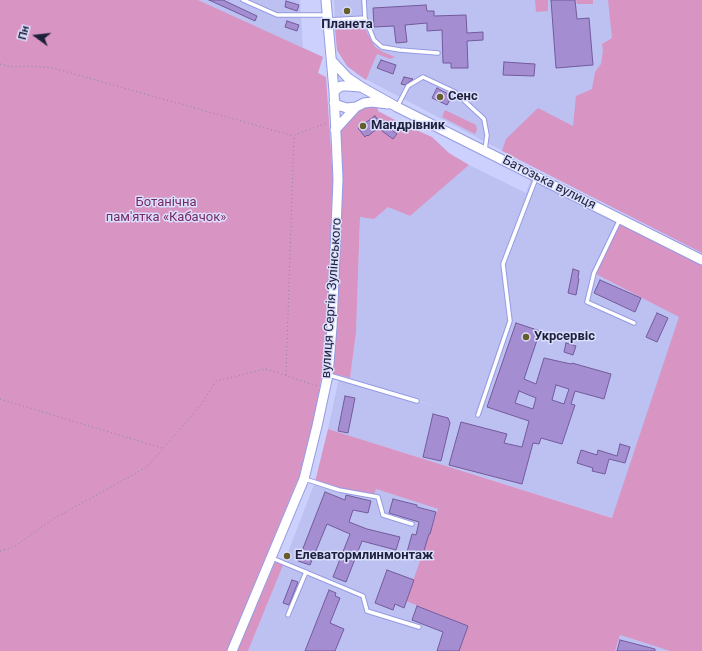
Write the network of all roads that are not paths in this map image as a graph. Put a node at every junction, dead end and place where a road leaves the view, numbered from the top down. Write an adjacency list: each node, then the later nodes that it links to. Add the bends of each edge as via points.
1 (244, 0): 4 (lane, via 277,15)
2 (326, 0): 4 (street, вулиця Сергія Зулінського)
3 (364, 0): 5 (lane)
4 (327, 18): 5 (lane); 7 (street, вулиця Сергія Зулінського)
5 (365, 18): 6 (lane, via 374,40 382,47)
6 (438, 53)
7 (332, 61): 8 (street, Батозька вулиця, via 340,71); 9 (street, вулиця Сергія Зулінського)
8 (363, 88): 9 (street, Батозька вулиця, via 341,86); 12 (street, Батозька вулиця)
9 (334, 91): 10 (street, вулиця Сергія Зулінського)
10 (334, 103): 11 (street, Батозька вулиця, via 347,108); 13 (street, вулиця Сергія Зулінського)
11 (356, 107): 12 (street, Батозька вулиця, via 372,102); 13 (street)
12 (397, 107): 14 (street, Батозька вулиця); 14 (lane, via 408,86 424,77 455,92 484,119 487,135)
13 (335, 130): 19 (street, вулиця Сергія Зулінського, via 338,200)
14 (484, 151): 15 (street, Батозька вулиця)
15 (537, 177): 16 (street, Батозька вулиця); 21 (lane, via 503,264 510,321)
16 (620, 218): 17 (street, Батозька вулиця); 18 (lane, via 594,273 587,302)
17 (702, 260)
18 (634, 324)
19 (328, 375): 20 (lane); 22 (street, вулиця Сергія Зулінського)
20 (416, 401)
21 (478, 415)
22 (304, 479): 23 (lane, via 339,490 374,495 378,497 383,515); 24 (street, вулиця Сергія Зулінського)
23 (412, 524)
24 (271, 558): 25 (lane); 28 (street, вулиця Сергія Зулінського)
25 (306, 572): 26 (lane); 27 (lane, via 364,596 367,611)
26 (288, 615)
27 (419, 627)
28 (232, 651)

